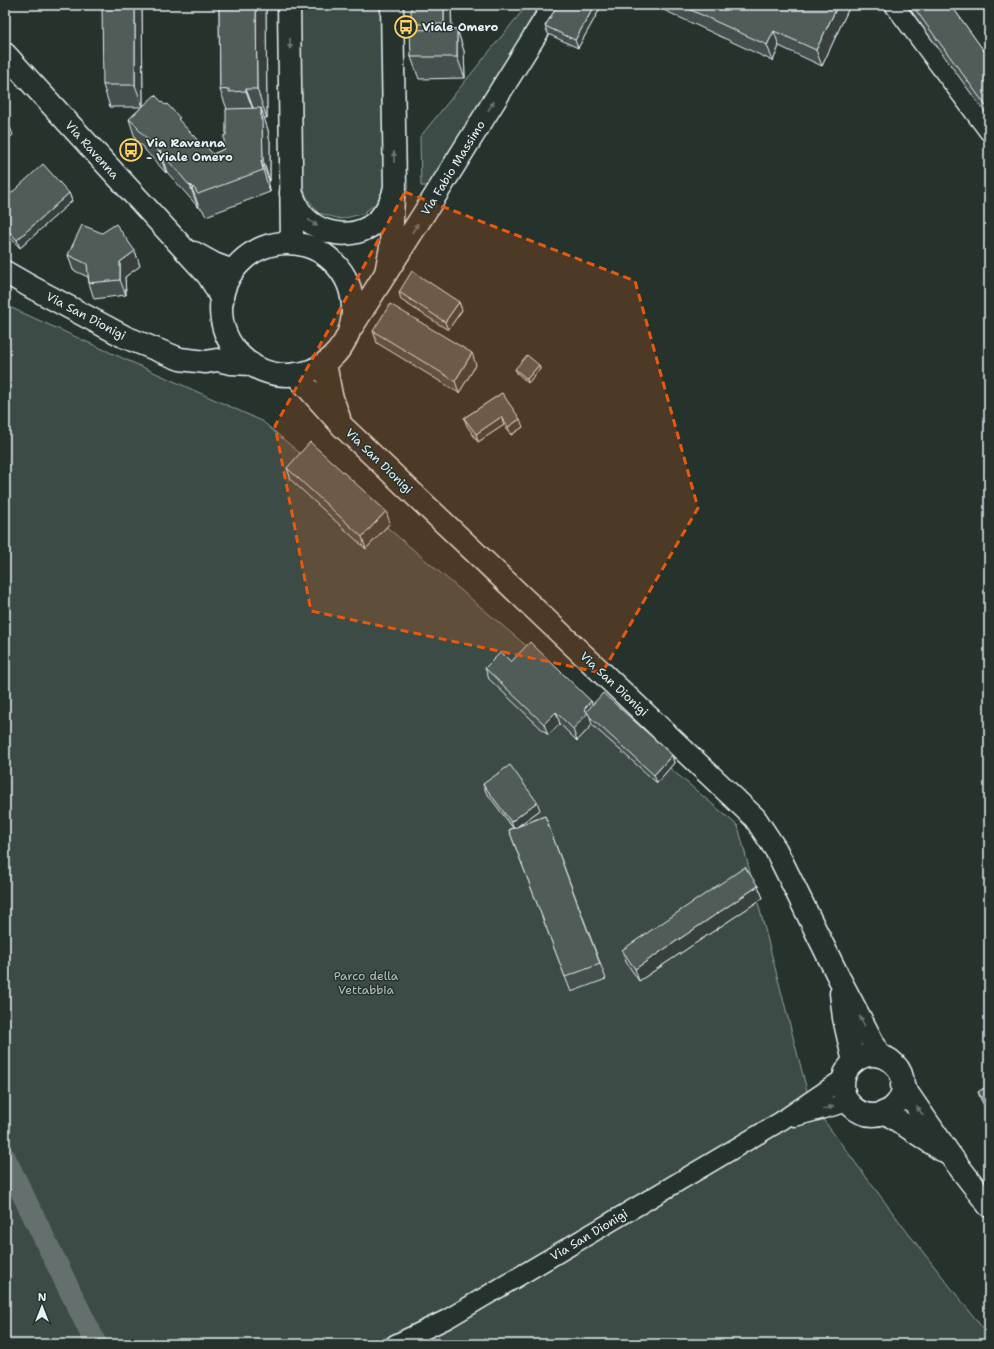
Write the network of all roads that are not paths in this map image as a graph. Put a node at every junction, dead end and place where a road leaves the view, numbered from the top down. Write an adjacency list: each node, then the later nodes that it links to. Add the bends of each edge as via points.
1 (289, 5): 7 (street, one-way to 7)
2 (392, 5): 8 (street, one-way to 2, via 395,187)
3 (554, 5): 13 (street, Via Fabio Massimo, one-way to 3)
4 (894, 5): 6 (street)
5 (5, 54): 10 (street, Via Ravenna)
6 (989, 132)
7 (291, 192): 8 (street, one-way to 8, via 299,210 314,225 324,230 345,234 366,229 375,223); 9 (street)
8 (393, 196): 13 (street, via 391,247)
9 (292, 243): 11 (street, via 262,248 249,255); 15 (street, via 321,252 333,261 342,273 353,301)
10 (179, 244): 11 (street, Via Ravenna, via 214,264); 14 (street, Via Ravenna, via 208,275)
11 (233, 271): 14 (street)
12 (5, 272): 17 (street, Via San Dionigi, via 125,337 180,359 206,362)
13 (386, 273): 15 (street, Via Fabio Massimo)
14 (222, 301): 16 (street, via 221,316)
15 (350, 330): 18 (street, via 340,348)
16 (227, 336): 17 (street, via 225,349); 19 (street, via 242,358)
17 (217, 360): 19 (street, Via San Dionigi)
18 (325, 363): 20 (street); 21 (street, Via San Dionigi, via 331,395)
19 (251, 364): 20 (street, via 272,373)
20 (295, 374): 21 (street, Via San Dionigi)
21 (341, 425): 22 (street, Via San Dionigi, via 755,818 776,850)
22 (839, 978): 23 (street, Via San Dionigi, one-way to 22); 24 (street, Via San Dionigi)
23 (880, 1056): 24 (street, Via San Dionigi, via 866,1056); 25 (street, Via San Dionigi, via 897,1068)
24 (849, 1070): 26 (street, Via San Dionigi, via 844,1091); 28 (street, Via San Dionigi)
25 (902, 1085): 27 (street, via 898,1101); 29 (street, Via San Dionigi, one-way to 25)
26 (849, 1102): 27 (street, via 856,1109 866,1113); 28 (street, Via San Dionigi, one-way to 26)
27 (885, 1112): 29 (street, Via San Dionigi)
28 (781, 1121): 31 (street, Via San Dionigi, via 447,1319)
29 (950, 1155): 30 (street, Via San Dionigi)
30 (989, 1206)
31 (395, 1344)

